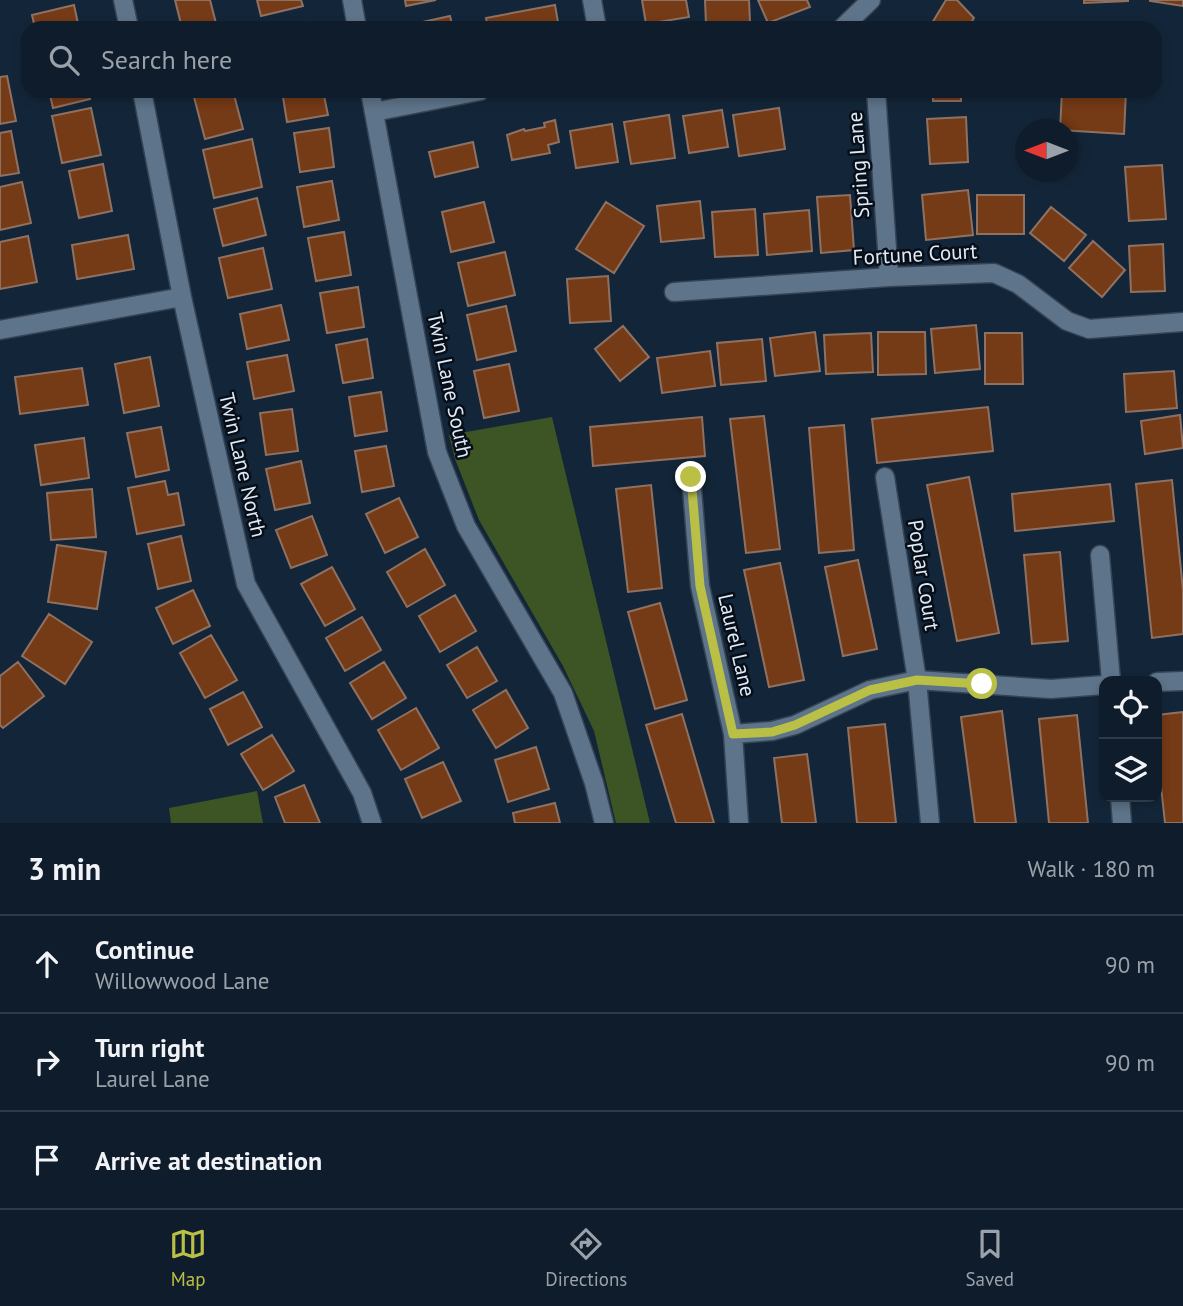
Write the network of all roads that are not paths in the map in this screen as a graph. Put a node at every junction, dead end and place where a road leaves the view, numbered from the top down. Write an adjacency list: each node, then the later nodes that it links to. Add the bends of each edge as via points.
1 (124, 0): 5 (street)
2 (352, 0): 6 (street)
3 (592, 0): 7 (street)
4 (871, 0): 8 (street)
5 (128, 21)
6 (356, 21)
7 (596, 21)
8 (851, 21)
9 (143, 98): 16 (street, Twin Lane North)
10 (371, 98): 13 (street, Twin Lane South)
11 (445, 98): 13 (street)
12 (876, 98): 14 (street, Spring Lane)
13 (374, 112): 30 (street, Twin Lane South, via 437,452 466,526 564,693)
14 (889, 277): 15 (street, Fortune Court); 17 (street, Fortune Court, via 993,273 1018,284 1067,321 1088,329)
15 (674, 292)
16 (182, 297): 18 (street); 29 (street, Twin Lane North, via 246,584 362,793)
17 (1183, 322)
18 (0, 330)
19 (691, 477): 27 (street, Laurel Lane, via 700,586)
20 (885, 477): 23 (street, Poplar Court)
21 (1100, 555): 22 (street)
22 (1111, 676)
23 (917, 680): 26 (street, via 1051,689); 27 (street, via 870,690 772,732); 32 (street, Poplar Court)
24 (1183, 681): 25 (street)
25 (1162, 682)
26 (1099, 685)
27 (733, 734): 31 (street, Laurel Lane)
28 (1120, 802): 33 (street)
29 (372, 823)
30 (604, 823)
31 (739, 823)
32 (930, 823)
33 (1122, 823)

